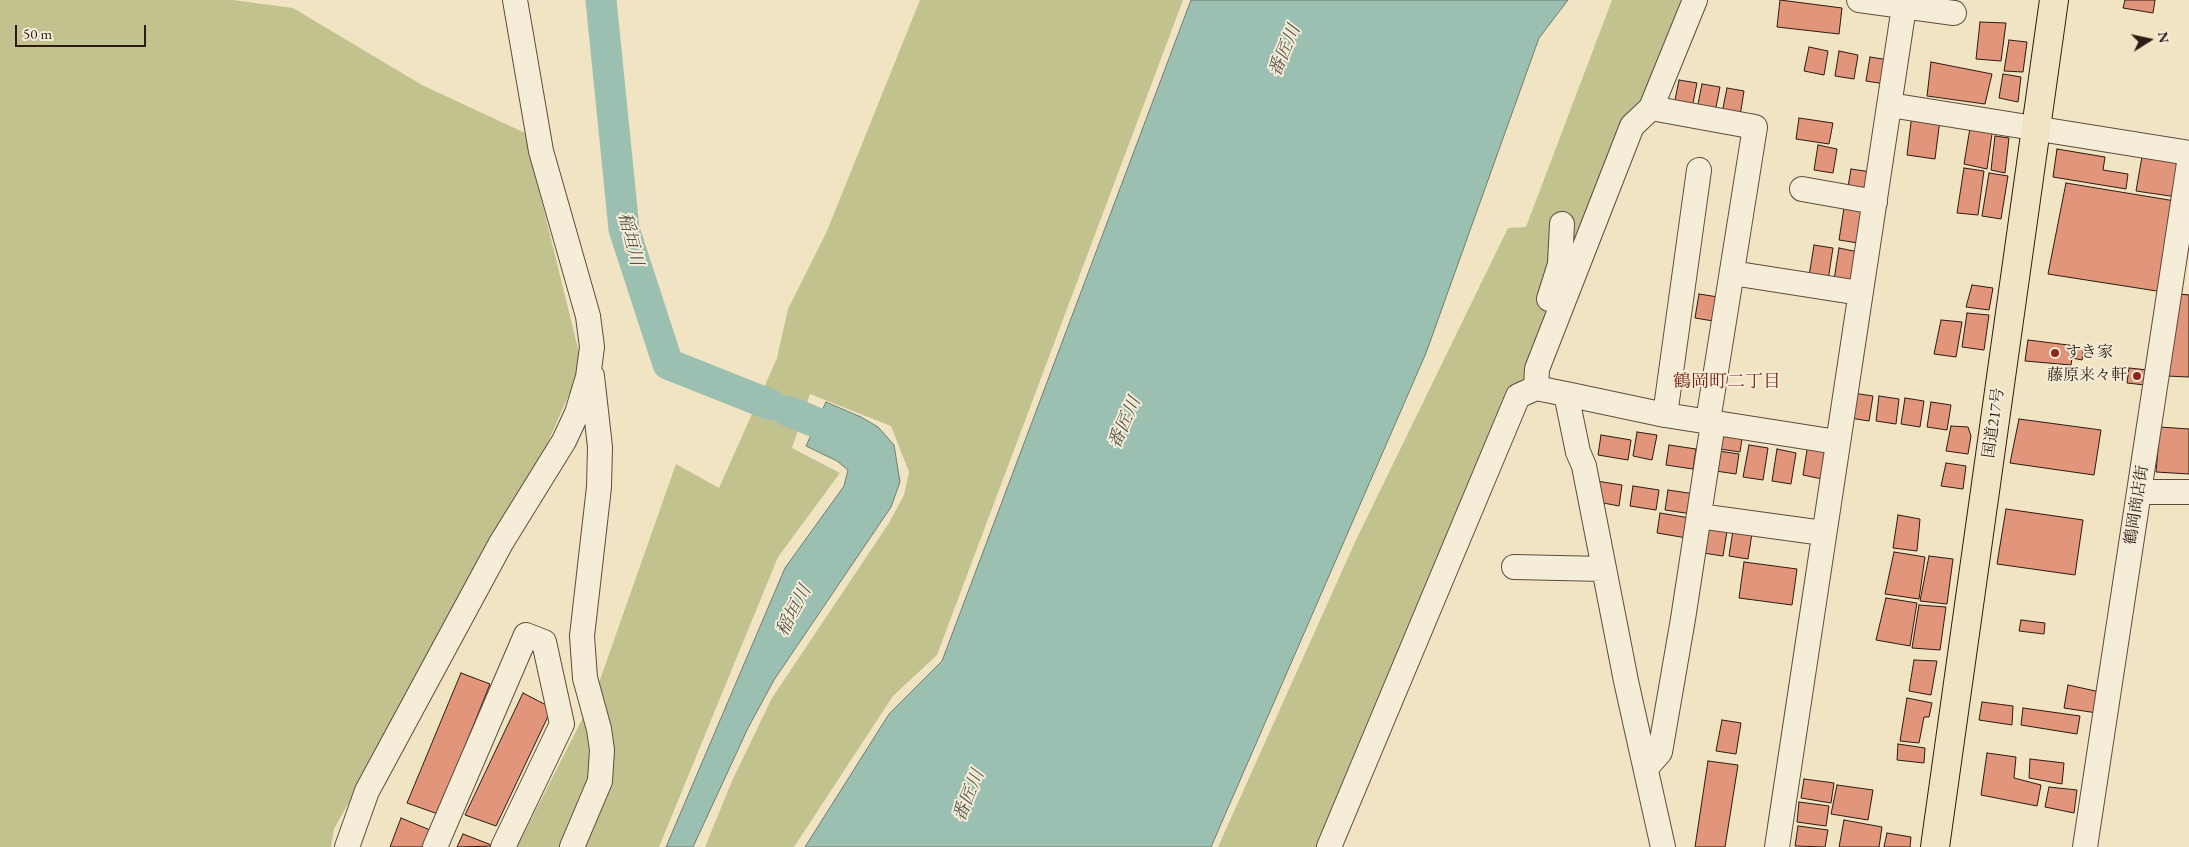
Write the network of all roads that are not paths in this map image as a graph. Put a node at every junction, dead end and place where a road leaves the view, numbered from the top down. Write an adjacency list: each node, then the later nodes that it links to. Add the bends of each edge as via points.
1 (515, 0): 20 (street, via 541,151 588,316)
2 (1695, 0): 8 (street)
3 (1859, 0): 5 (street)
4 (2054, 0): 9 (highway, 国道217号)
5 (1905, 3): 6 (street); 7 (street)
6 (1954, 13)
7 (1890, 105): 9 (street); 14 (street)
8 (1651, 108): 18 (street, via 1755,127); 21 (street, via 1632,126)
9 (2036, 128): 10 (street); 40 (highway, 国道217号)
10 (2189, 153)
11 (2189, 163): 15 (street, 鶴岡商店街)
12 (1699, 170): 23 (street)
13 (1802, 189): 14 (street)
14 (1875, 202): 19 (street)
15 (2185, 218): 17 (street, 鶴岡商店街)
16 (1562, 224): 21 (street, via 1560,264)
17 (2181, 272): 26 (street, 鶴岡商店街)
18 (1732, 273): 19 (street); 24 (street)
19 (1860, 293): 25 (street)
20 (590, 361): 33 (street, via 577,413 564,441 500,543 367,791); 36 (street, via 600,447 600,487 582,636 585,678 602,750 600,781)
21 (1527, 392): 22 (street); 37 (street)
22 (1566, 394): 23 (street); 31 (street)
23 (1665, 415): 24 (street)
24 (1710, 422): 25 (street); 28 (street)
25 (1837, 442): 29 (street)
26 (2139, 492): 27 (street); 41 (street, 鶴岡商店街)
27 (2189, 492)
28 (1699, 516): 29 (street); 32 (street, via 1660,752)
29 (1823, 533): 39 (street)
30 (1514, 567): 31 (street)
31 (1604, 569): 32 (street)
32 (1646, 768): 38 (street)
33 (347, 847)
34 (435, 847): 35 (street, via 526,634 544,642 562,724)
35 (503, 847)
36 (572, 847)
37 (1329, 847)
38 (1663, 847)
39 (1777, 847)
40 (1934, 847)
41 (2085, 847)

